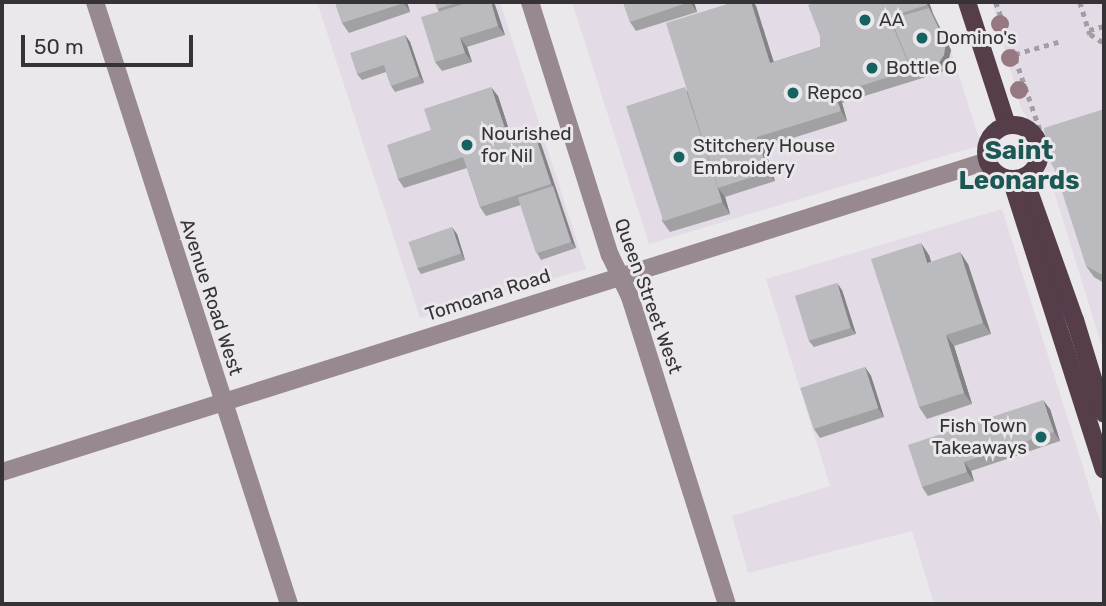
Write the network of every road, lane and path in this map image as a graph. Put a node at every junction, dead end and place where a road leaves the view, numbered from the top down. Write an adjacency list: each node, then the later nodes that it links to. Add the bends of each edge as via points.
1 (95, 2): 16 (street, Avenue Road West)
2 (530, 2): 15 (street, Queen Street West)
3 (967, 2): 11 (main road)
4 (996, 2): 10 (path)
5 (1080, 2): 7 (path)
6 (1104, 26): 7 (path)
7 (1089, 30): 9 (path)
8 (1058, 42): 10 (path)
9 (1104, 43)
10 (1015, 54): 12 (path)
11 (1007, 125): 12 (main road, via 1027,129); 13 (main road, via 990,137)
12 (1047, 147): 14 (main road, via 1037,164)
13 (987, 161): 14 (main road, via 997,173); 15 (street, Tomoana Road)
14 (1018, 178): 17 (main road); 18 (main road)
15 (620, 275): 16 (street, Tomoana Road); 21 (street, Queen Street West)
16 (223, 401): 19 (street, Tomoana Road); 20 (street, Avenue Road West)
17 (1103, 406)
18 (1104, 470)
19 (2, 472)
20 (289, 604)
21 (727, 604)

